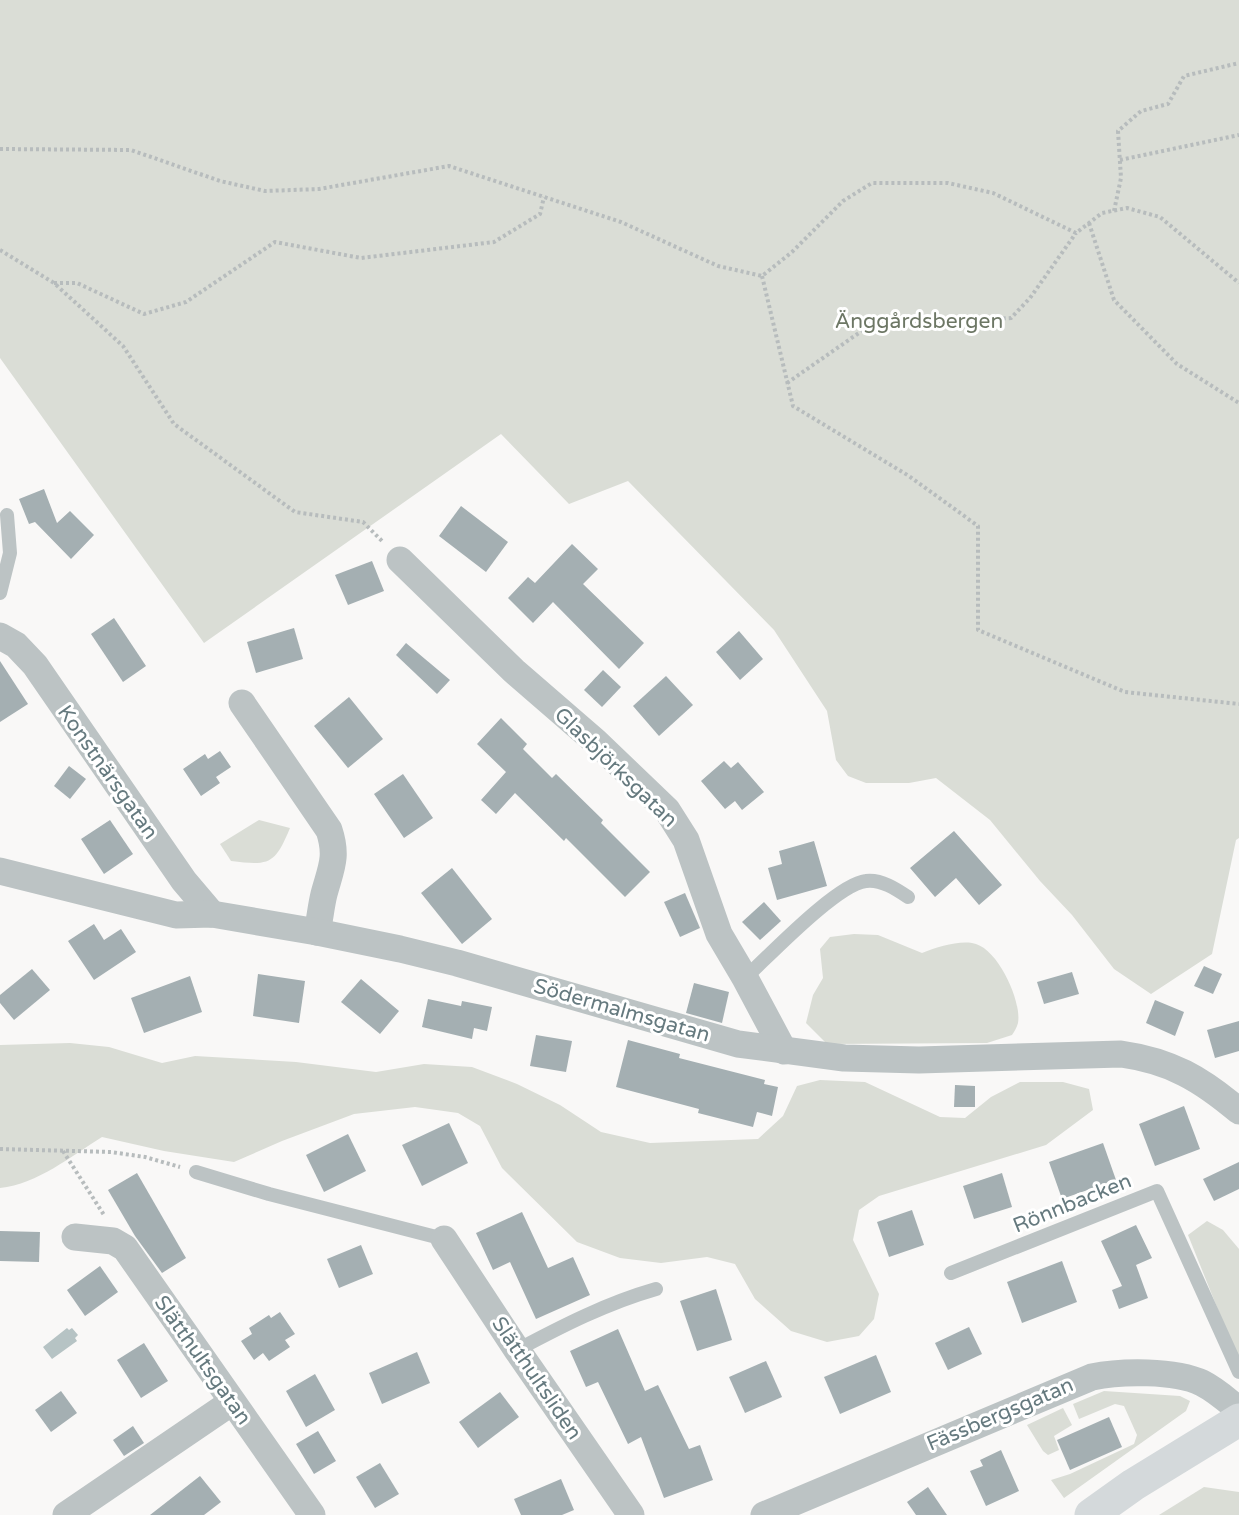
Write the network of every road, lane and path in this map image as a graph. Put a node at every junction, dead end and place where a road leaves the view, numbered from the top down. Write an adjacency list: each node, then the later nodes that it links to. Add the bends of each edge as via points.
1 (1239, 63): 4 (path, via 1184,76 1168,104 1141,111 1118,132)
2 (1239, 135): 4 (path)
3 (0, 149): 5 (path, via 131,150 220,181 266,190 320,189 449,166)
4 (1120, 160): 6 (path, via 1121,178)
5 (544, 197): 10 (path, via 621,222 718,266); 11 (path, via 540,214 494,242 361,258 275,242 186,302 144,314 77,283)
6 (1114, 211): 7 (path, via 1102,213); 12 (path, via 1127,208 1160,217)
7 (1089, 223): 8 (path); 14 (path, via 1114,300 1177,364)
8 (1076, 232): 10 (path, via 993,193 948,183 872,183 843,201); 13 (path, via 1030,298 1011,318 885,322 866,328)
9 (0, 250): 11 (path)
10 (762, 276): 13 (path)
11 (54, 283): 16 (path, via 123,346 174,424 295,512 363,522)
12 (1239, 283)
13 (788, 383): 20 (path, via 793,406 909,476 978,526 978,630 1125,692)
14 (1239, 403)
15 (7, 515): 17 (lane, via 10,553)
16 (400, 560): 25 (street, Glasbjörksgatan, via 514,671 667,810 686,840 718,934)
17 (0, 593)
18 (0, 636): 23 (street, Konstnärsgatan, via 16,645 35,665 184,880)
19 (242, 703): 24 (street, via 328,830 334,846)
20 (1239, 704)
21 (0, 871): 23 (street, Södermalmsgatan, via 176,915)
22 (908, 897): 25 (lane, via 877,882 851,886 832,898)
23 (212, 914): 24 (street, Södermalmsgatan)
24 (317, 932): 26 (street, Södermalmsgatan, via 457,963 738,1044)
25 (745, 978): 26 (street, Glasbjörksgatan)
26 (784, 1051): 27 (street, Södermalmsgatan, via 919,1060 1129,1055 1184,1072)
27 (1239, 1111)
28 (0, 1149): 29 (path)
29 (63, 1151): 30 (path, via 145,1157); 33 (path)
30 (196, 1172): 32 (lane)
31 (75, 1237): 33 (street, via 113,1241)
32 (444, 1239): 36 (street, Slätthultsliden)
33 (125, 1248): 38 (street, Slätthultsgatan)
34 (951, 1273): 37 (lane, Rönnbacken, via 1157,1191)
35 (656, 1289): 36 (lane, via 623,1299)
36 (517, 1350): 43 (street, Slätthultsliden)
37 (1239, 1372)
38 (232, 1402): 41 (street); 42 (street, Slätthultsgatan)
39 (1239, 1410): 44 (street, Fässbergsgatan, via 1200,1382 1157,1374 1109,1373)
40 (1239, 1420): 45 (street)
41 (66, 1515)
42 (312, 1515)
43 (632, 1515)
44 (764, 1515)
45 (1091, 1515)

